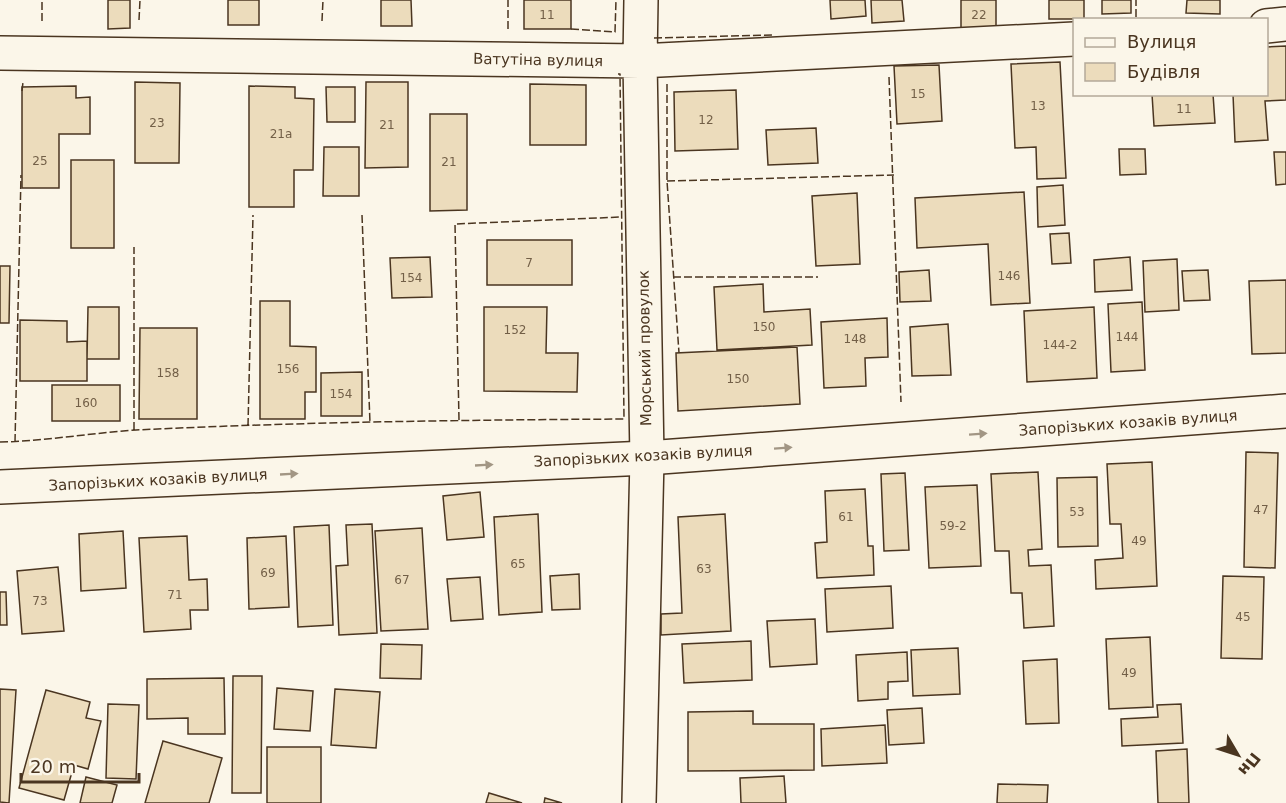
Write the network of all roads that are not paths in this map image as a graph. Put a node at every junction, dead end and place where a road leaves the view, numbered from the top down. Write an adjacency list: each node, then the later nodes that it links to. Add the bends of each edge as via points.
1 (641, 0): 6 (street, Морський провулок)
2 (1286, 24): 3 (street)
3 (1268, 26)
4 (1073, 39): 6 (street, Ватутіна вулиця)
5 (0, 53): 6 (street, Ватутіна вулиця)
6 (640, 61): 8 (street, Морський провулок)
7 (1286, 411): 8 (street, Запорізьких козаків вулиця, one-way to 7)
8 (647, 458): 9 (street, Запорізьких козаків вулиця, one-way to 8); 10 (street, Морський провулок)
9 (0, 487)
10 (639, 803)

